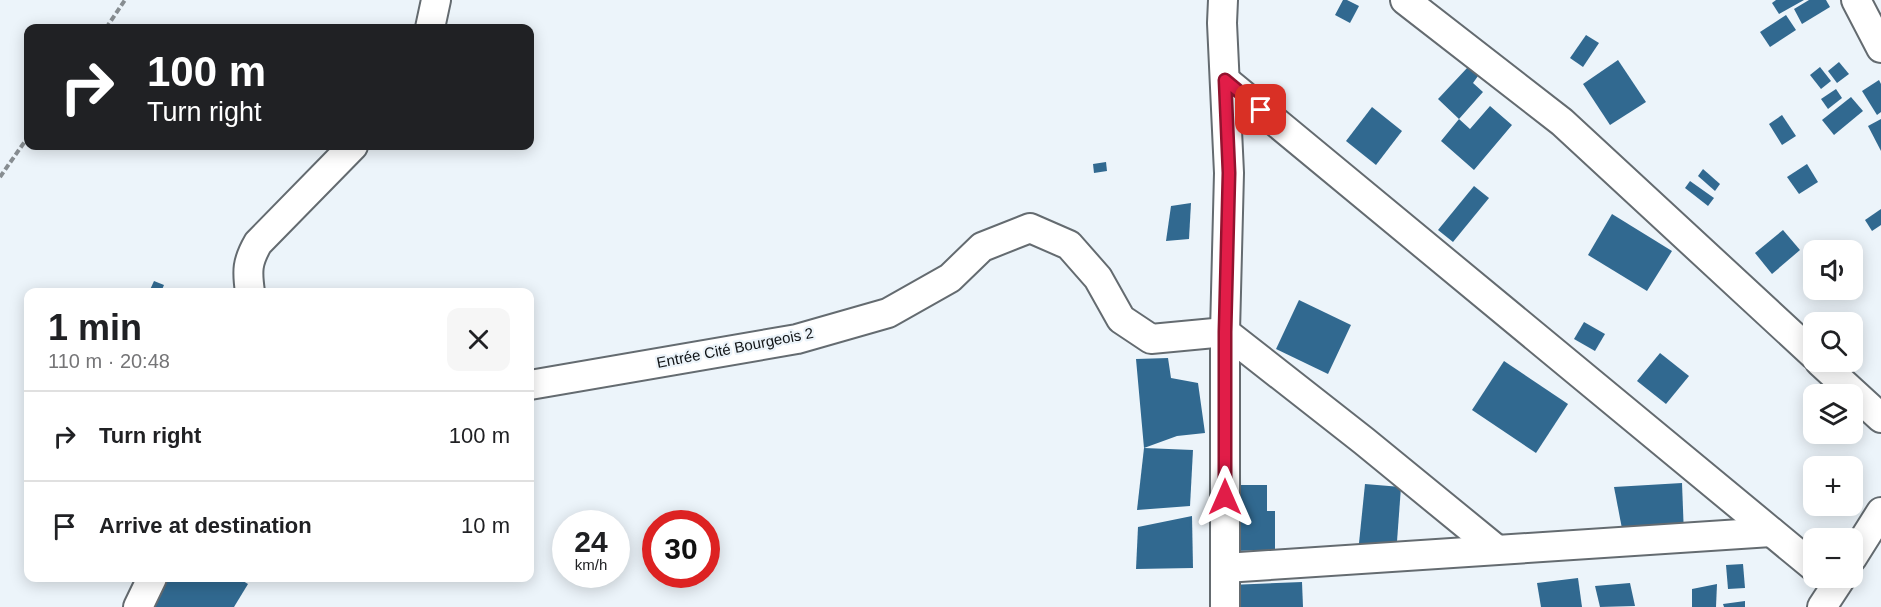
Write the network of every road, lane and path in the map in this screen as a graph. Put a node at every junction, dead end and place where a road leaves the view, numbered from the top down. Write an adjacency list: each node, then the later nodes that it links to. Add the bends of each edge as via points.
1 (125, 0): 6 (path)
2 (436, 0): 7 (street)
3 (1223, 0): 9 (street)
4 (1405, 0): 15 (street, via 1562,122)
5 (1856, 0): 8 (street)
6 (109, 24)
7 (431, 24)
8 (1881, 48)
9 (1225, 80): 14 (street, via 1229,173); 20 (street)
10 (24, 143): 12 (path)
11 (349, 150): 13 (street, via 258,243 250,257)
12 (0, 177)
13 (249, 288)
14 (1225, 332): 17 (street, Entrée Cité Bourgeois 2, via 1151,339 1121,319 1098,278 1069,245 1030,228 982,247 950,278 888,313 797,339); 22 (street); 24 (street)
15 (1803, 345)
16 (1831, 372): 18 (street)
17 (534, 384)
18 (1881, 418)
19 (1881, 512): 21 (street)
20 (1771, 532): 22 (street); 23 (street)
21 (1863, 541)
22 (1496, 549): 24 (street)
23 (1803, 558)
24 (1225, 568): 27 (street)
25 (150, 582): 26 (street)
26 (138, 607)
27 (1225, 607)

